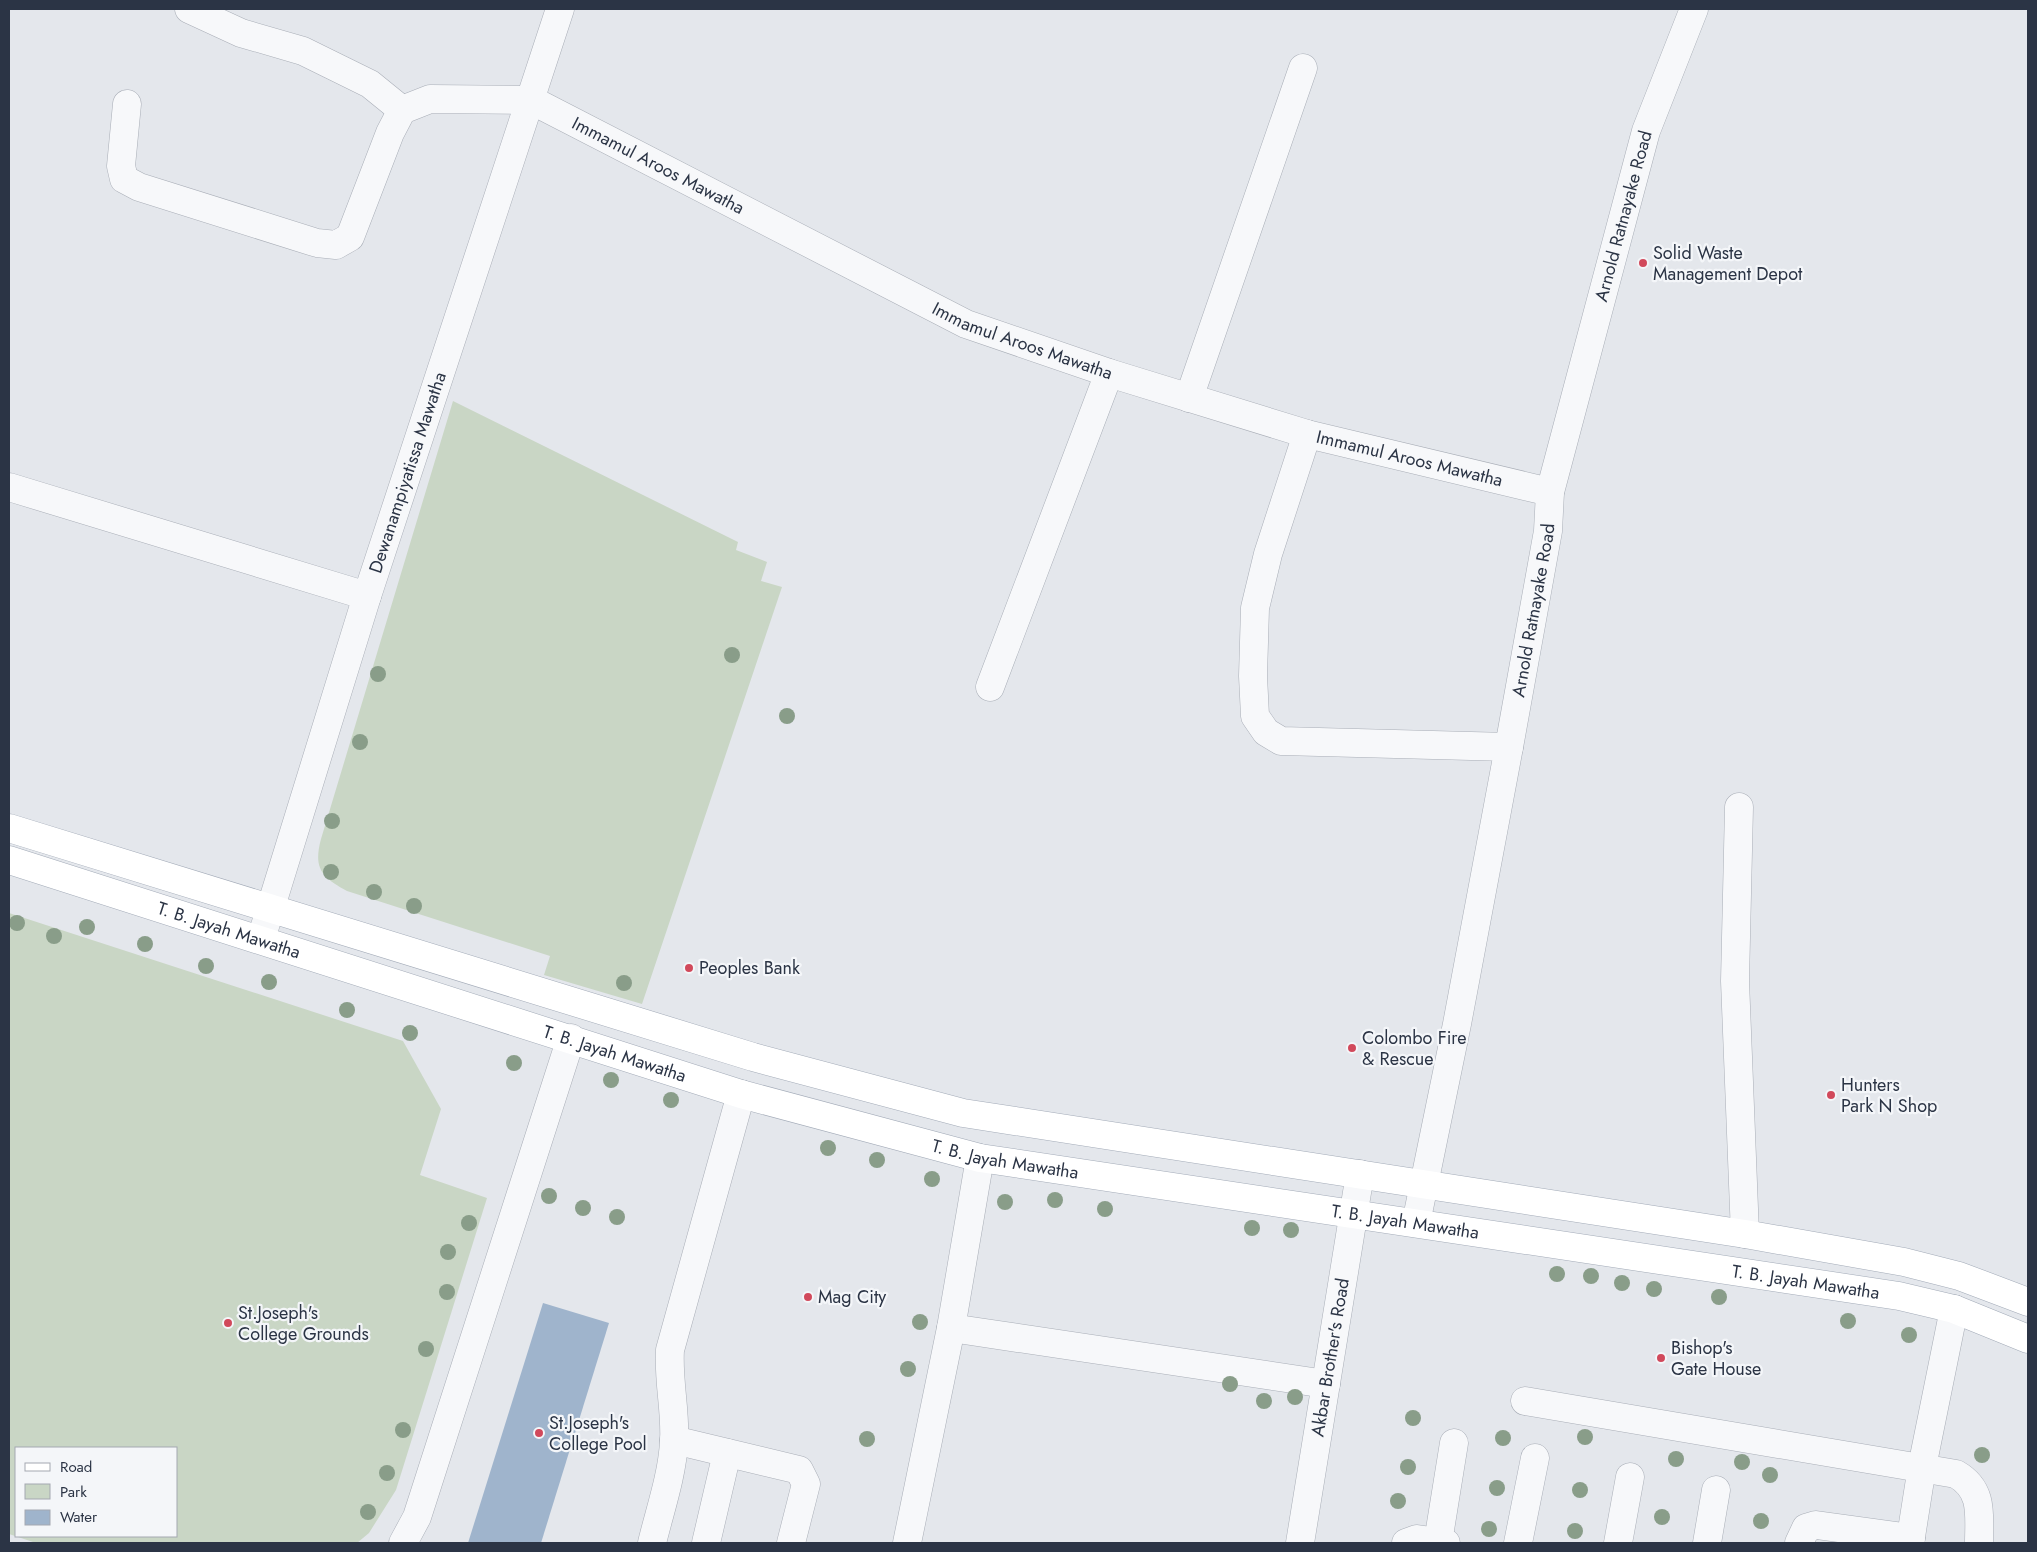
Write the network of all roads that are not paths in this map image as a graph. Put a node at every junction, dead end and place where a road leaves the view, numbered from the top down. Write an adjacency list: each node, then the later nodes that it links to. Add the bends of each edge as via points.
1 (189, 9): 7 (street, via 241,33 311,56 370,84)
2 (560, 9): 5 (street, Dewanampiyatissa Mawatha)
3 (1694, 9): 12 (street, Arnold Ratnayake Road, via 1646,131)
4 (1304, 68): 9 (street)
5 (531, 100): 7 (street, via 430,99); 8 (street, Immamul Aroos Mawatha, via 966,324); 13 (street, Dewanampiyatissa Mawatha)
6 (127, 104): 7 (street, via 121,166 124,179 138,187 307,240 336,245 350,237)
7 (402, 110)
8 (1109, 373): 9 (street, Immamul Aroos Mawatha); 14 (street)
9 (1189, 398): 10 (street, Immamul Aroos Mawatha)
10 (1307, 434): 12 (street, Immamul Aroos Mawatha); 15 (street, via 1268,554 1256,608 1255,716 1266,732 1281,741)
11 (9, 486): 13 (street)
12 (1550, 492): 15 (street, Arnold Ratnayake Road, via 1548,531)
13 (368, 596): 19 (street, Dewanampiyatissa Mawatha)
14 (990, 687)
15 (1510, 747): 25 (street, Arnold Ratnayake Road)
16 (1739, 807): 28 (street, via 1735,981)
17 (9, 828): 19 (main road, T. B. Jayah Mawatha)
18 (9, 860): 20 (main road, T. B. Jayah Mawatha)
19 (271, 908): 20 (street, Dewanampiyatissa Mawatha); 24 (main road, T. B. Jayah Mawatha, via 753,1058 963,1113)
20 (261, 939): 21 (main road, T. B. Jayah Mawatha)
21 (571, 1038): 22 (main road, T. B. Jayah Mawatha); 43 (street, via 417,1517)
22 (741, 1094): 23 (main road, T. B. Jayah Mawatha); 35 (street, via 670,1350)
23 (980, 1158): 26 (main road, T. B. Jayah Mawatha); 31 (street)
24 (1360, 1174): 25 (main road, T. B. Jayah Mawatha); 26 (street, Akbar Brother's Road)
25 (1424, 1184): 27 (street, Arnold Ratnayake Road); 28 (main road, T. B. Jayah Mawatha)
26 (1353, 1213): 27 (main road, T. B. Jayah Mawatha); 33 (street, Akbar Brother's Road)
27 (1416, 1223): 30 (main road, T. B. Jayah Mawatha, via 1838,1285)
28 (1745, 1234): 29 (main road, T. B. Jayah Mawatha, via 1904,1262 1959,1276)
29 (2028, 1302)
30 (1954, 1309): 32 (main road, T. B. Jayah Mawatha); 39 (street)
31 (951, 1328): 33 (street); 47 (street)
32 (2028, 1339)
33 (1326, 1384): 48 (street, Akbar Brother's Road)
34 (1526, 1401): 39 (street)
35 (674, 1440): 37 (street); 44 (street)
36 (1454, 1443): 50 (street)
37 (727, 1453): 45 (street); 46 (street, via 799,1470 804,1476 806,1484)
38 (1535, 1458): 51 (street)
39 (1922, 1467): 42 (street); 55 (street, via 1956,1474 1968,1481 1976,1493 1979,1508)
40 (1630, 1478): 52 (street)
41 (1716, 1490): 53 (street)
42 (1911, 1541): 54 (street, via 1816,1525 1806,1528)
43 (402, 1543)
44 (652, 1543)
45 (706, 1543)
46 (791, 1543)
47 (907, 1543)
48 (1300, 1543)
49 (1406, 1543): 50 (street, via 1417,1539)
50 (1442, 1543)
51 (1518, 1543)
52 (1618, 1543)
53 (1707, 1543)
54 (1799, 1543)
55 (1979, 1543)

